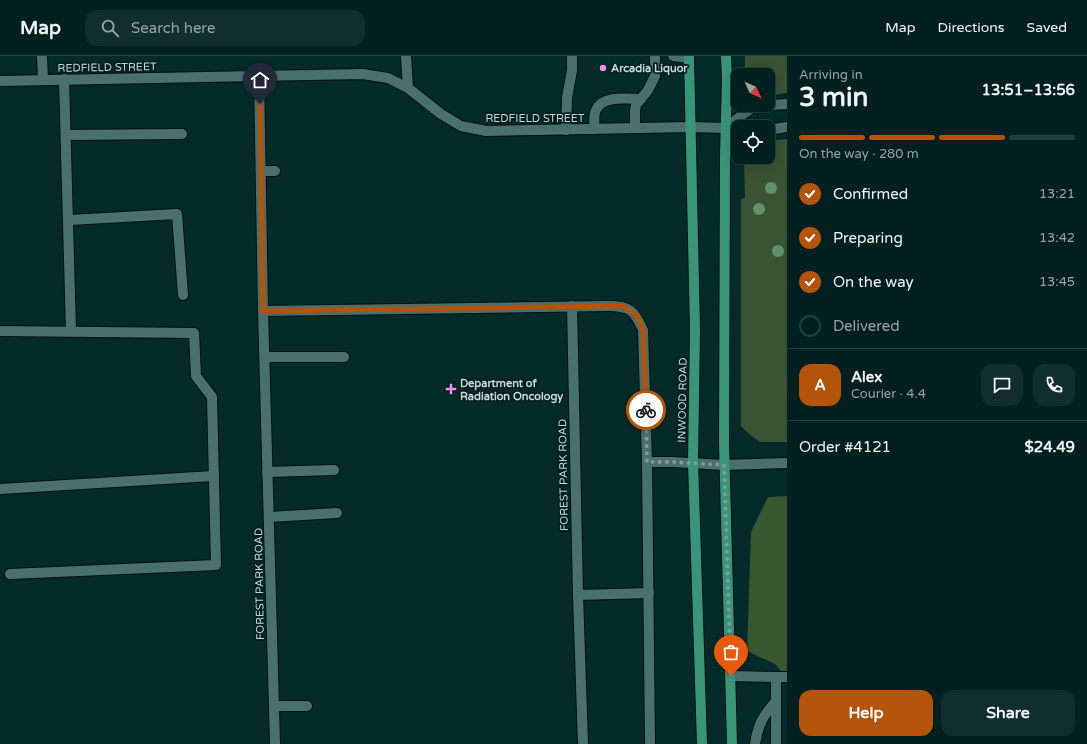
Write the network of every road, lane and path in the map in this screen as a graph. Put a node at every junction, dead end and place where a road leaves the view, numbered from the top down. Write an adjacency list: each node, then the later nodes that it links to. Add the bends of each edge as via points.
1 (42, 56): 11 (street)
2 (406, 56): 12 (street)
3 (572, 56): 22 (street)
4 (655, 56): 13 (street, via 655,76)
5 (674, 56): 7 (street)
6 (726, 56): 18 (main road)
7 (689, 57): 15 (main road, INWOOD ROAD)
8 (259, 76): 9 (street, REDFIELD STREET); 12 (street, REDFIELD STREET, via 363,74 388,78); 25 (street, FOREST PARK ROAD)
9 (64, 79): 11 (street, REDFIELD STREET); 24 (street)
10 (0, 80): 11 (street, REDFIELD STREET)
11 (43, 80)
12 (408, 88): 22 (street, REDFIELD STREET, via 461,126 486,131)
13 (642, 99): 17 (street, via 636,105); 19 (street, via 605,100 595,112)
14 (787, 104): 18 (street, via 755,106)
15 (691, 127): 17 (street, REDFIELD STREET); 18 (street, REDFIELD STREET); 36 (main road, INWOOD ROAD, via 695,330)
16 (787, 127): 21 (street)
17 (635, 128): 19 (street, REDFIELD STREET)
18 (726, 128): 20 (street, REDFIELD STREET); 38 (main road)
19 (594, 129): 22 (street, REDFIELD STREET)
20 (731, 129)
21 (775, 129)
22 (566, 130)
23 (182, 134): 24 (street)
24 (66, 135): 27 (street)
25 (261, 171): 26 (street); 30 (street, FOREST PARK ROAD)
26 (275, 171)
27 (69, 220): 28 (street, via 177,214); 32 (street)
28 (182, 295)
29 (572, 306): 30 (street); 35 (street, via 622,306 638,318 643,330); 47 (street, FOREST PARK ROAD)
30 (263, 311): 33 (street, FOREST PARK ROAD)
31 (0, 331): 32 (street)
32 (71, 331): 41 (street, via 194,333 196,376 212,397)
33 (265, 357): 34 (street); 40 (street, FOREST PARK ROAD)
34 (344, 357)
35 (647, 462): 36 (street); 46 (street)
36 (693, 462): 38 (street); 57 (main road, INWOOD ROAD)
37 (787, 463): 38 (street)
38 (724, 465): 48 (main road)
39 (334, 470): 40 (street)
40 (267, 472): 44 (street, FOREST PARK ROAD)
41 (213, 476): 42 (street); 45 (street, via 216,565)
42 (0, 489)
43 (337, 513): 44 (street)
44 (269, 517): 52 (street, FOREST PARK ROAD)
45 (10, 574)
46 (649, 593): 47 (street); 56 (street)
47 (578, 595): 55 (street, FOREST PARK ROAD)
48 (731, 676): 49 (street); 58 (main road)
49 (776, 676): 50 (street); 51 (street)
50 (787, 677)
51 (776, 701): 59 (street, via 764,716 757,731); 60 (street)
52 (274, 706): 53 (street); 54 (street, FOREST PARK ROAD)
53 (307, 706)
54 (275, 744)
55 (583, 744)
56 (650, 744)
57 (702, 744)
58 (732, 744)
59 (755, 744)
60 (776, 744)

